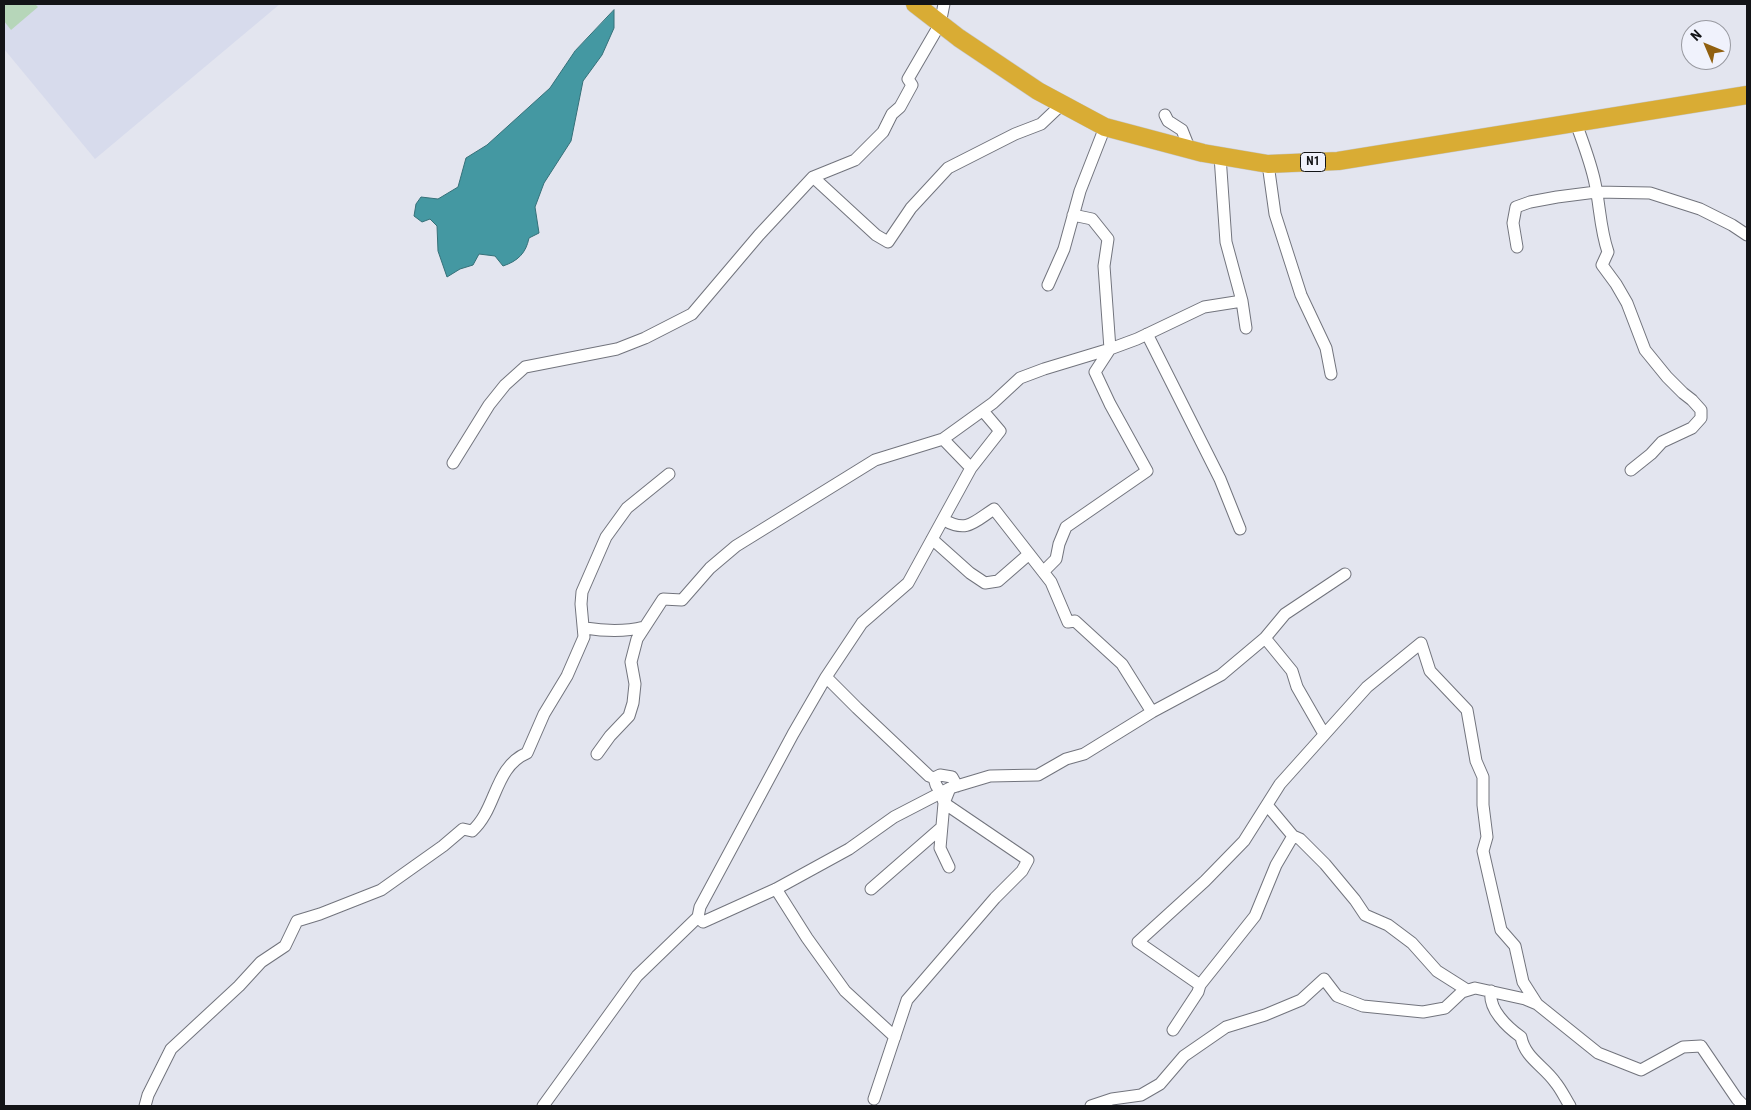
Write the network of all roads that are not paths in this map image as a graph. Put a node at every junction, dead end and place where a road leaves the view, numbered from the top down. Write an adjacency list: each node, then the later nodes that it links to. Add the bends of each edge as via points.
1 (915, 4): 3 (highway, N1)
2 (944, 4): 3 (street)
3 (940, 24): 5 (highway, N1); 12 (street, via 908,79 912,85 882,132 854,160)
4 (1747, 95): 7 (highway, N1)
5 (1061, 104): 8 (highway, N1); 12 (street, via 1042,124 948,168 911,208 888,242 876,235)
6 (1164, 115): 9 (street, via 1182,130)
7 (1576, 123): 11 (highway, N1, via 1338,161); 13 (street)
8 (1105, 128): 9 (highway, N1); 14 (street)
9 (1190, 150): 10 (highway, N1)
10 (1220, 156): 11 (highway, N1); 18 (street, via 1226,242)
11 (1268, 164): 22 (street, via 1275,214 1301,295 1326,348)
12 (813, 177): 25 (street, via 692,314 617,349 525,367 489,405)
13 (1596, 192): 15 (street, via 1650,193 1700,209); 16 (street, via 1516,207 1513,223); 27 (street, via 1603,240 1608,252 1602,265 1627,303 1645,350 1701,410 1701,418 1692,428 1662,442)
14 (1073, 216): 17 (street, via 1064,249); 21 (street, via 1092,219 1108,239 1104,266)
15 (1747, 235)
16 (1516, 246)
17 (1048, 285)
18 (1242, 301): 19 (street); 20 (street, via 1204,307)
19 (1246, 328)
20 (1147, 334): 21 (street); 30 (street, via 1220,479)
21 (1110, 350): 23 (street, via 1020,378); 33 (street, via 1095,372 1147,472 1066,527 1056,559)
22 (1331, 374)
23 (983, 411): 24 (street); 26 (street, via 1000,431)
24 (943, 439): 26 (street); 35 (street, via 874,460 736,546 710,568 682,600 663,599)
25 (453, 462)
26 (972, 468): 29 (street)
27 (1631, 470)
28 (669, 474): 36 (street, via 627,508 606,537 582,592)
29 (944, 520): 31 (street); 32 (street, via 956,527 967,526 994,509)
30 (1240, 528)
31 (932, 539): 32 (street, via 985,583 998,581); 38 (street, via 908,583 862,623)
32 (1029, 554): 33 (street)
33 (1043, 572): 39 (street, via 1051,582 1068,622 1075,621 1122,664)
34 (1345, 574): 37 (street, via 1284,614)
35 (644, 627): 36 (street, via 633,630); 41 (street, via 631,662 635,684 629,716)
36 (585, 628): 58 (street, via 567,676 544,714 527,753 516,757 504,772 480,823 472,831 463,829 381,890 298,921 285,946 261,962 171,1049)
37 (1265, 638): 39 (street, via 1221,674); 40 (street, via 1292,671 1296,687)
38 (826, 678): 42 (street); 50 (street, via 700,907)
39 (1152, 712): 43 (street, via 1084,754 1066,759 1038,775 990,776)
40 (1324, 734): 44 (street, via 1280,784); 54 (street, via 1367,687 1421,644 1430,670 1467,710 1476,760 1483,777 1487,837 1484,851 1501,930 1515,946 1522,982)
41 (598, 754)
42 (934, 778): 43 (street, via 936,785); 43 (street, via 940,775 952,777)
43 (948, 793): 45 (street); 48 (street, via 894,817 850,849); 56 (street, via 1028,860 1022,871 907,1000)
44 (1267, 805): 46 (street); 51 (street, via 1244,841 1138,942)
45 (941, 828): 47 (street, via 940,848); 49 (street)
46 (1293, 836): 51 (street, via 1276,865 1254,916); 52 (street, via 1325,864 1366,915 1388,925 1412,943 1437,971)
47 (949, 867)
48 (776, 889): 50 (street, via 703,922); 56 (street, via 845,992)
49 (871, 889)
50 (698, 917): 59 (street, via 637,976)
51 (1200, 985): 55 (street)
52 (1467, 990): 53 (street); 60 (street, via 1445,1008 1424,1012 1363,1006 1337,996 1324,978 1301,1000 1226,1027 1184,1056 1160,1084 1141,1095)
53 (1491, 990): 54 (street); 61 (street, via 1490,998 1501,1019 1521,1037 1529,1055 1555,1080)
54 (1536, 1004): 62 (street, via 1598,1053 1642,1070 1683,1047 1701,1046)
55 (1174, 1030)
56 (895, 1037): 57 (street)
57 (874, 1099)
58 (145, 1106)
59 (543, 1106)
60 (1091, 1106)
61 (1570, 1106)
62 (1744, 1106)

